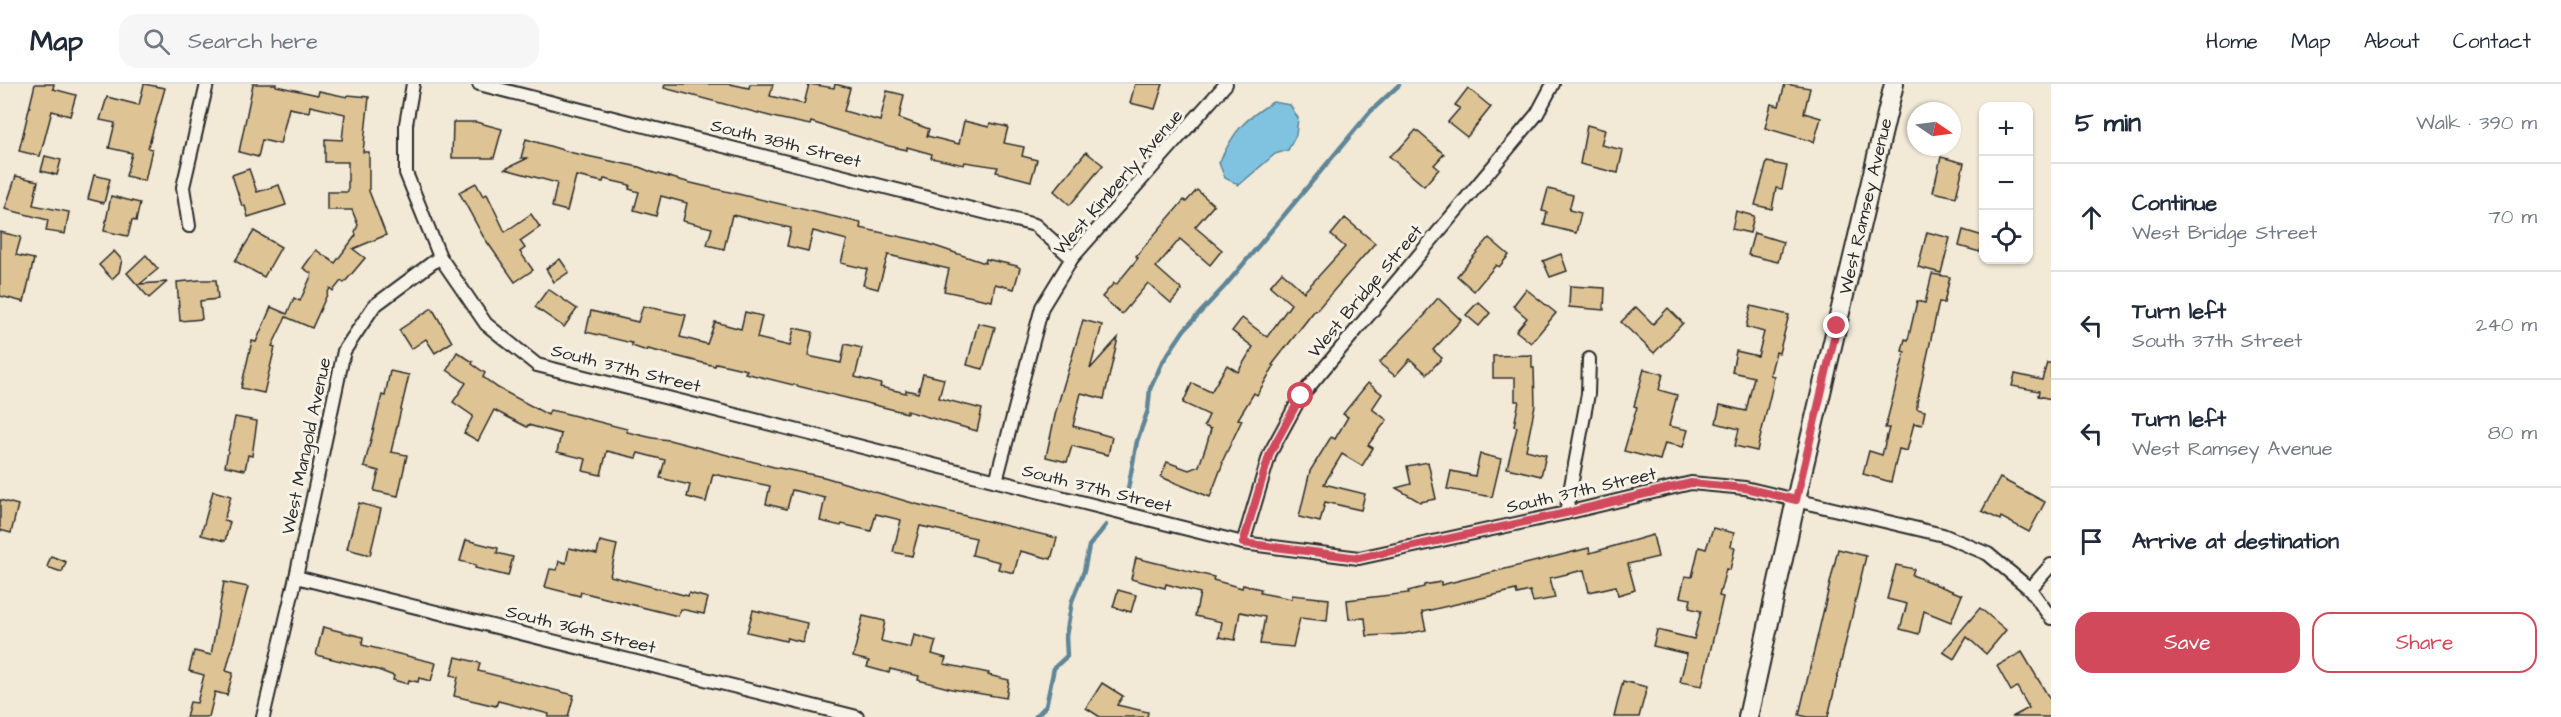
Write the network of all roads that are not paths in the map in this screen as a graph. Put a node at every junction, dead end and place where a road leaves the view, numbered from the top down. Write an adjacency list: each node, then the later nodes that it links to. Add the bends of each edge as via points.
1 (207, 84): 7 (street, via 183,187)
2 (413, 84): 8 (street, via 406,124 406,173)
3 (479, 84): 9 (street, South 38th Street, via 1035,225)
4 (1226, 84): 9 (street, West Kimberly Avenue)
5 (1553, 84): 14 (street, West Bridge Street, via 1537,114 1301,396 1270,453)
6 (1894, 84): 12 (street, West Ramsey Avenue)
7 (189, 226)
8 (440, 257): 11 (street, South 37th Street, via 486,324 537,365); 16 (street, West Mangold Avenue, via 374,306 344,351)
9 (1072, 258): 11 (street, West Kimberly Avenue, via 1042,307)
10 (1589, 360): 13 (street, via 1588,394)
11 (996, 481): 14 (street, South 37th Street)
12 (1796, 500): 13 (street, South 37th Street, via 1745,488 1691,483); 17 (street, South 37th Street, via 1943,535 1988,554); 21 (street, West Ramsey Avenue)
13 (1566, 513): 14 (street, South 37th Street, via 1359,558)
14 (1243, 543)
15 (2051, 565): 17 (street)
16 (296, 577): 19 (street, West Mangold Avenue); 20 (street, South 36th Street)
17 (2030, 589): 18 (street, South 37th Street)
18 (2051, 618)
19 (263, 717)
20 (857, 717)
21 (1748, 717)

